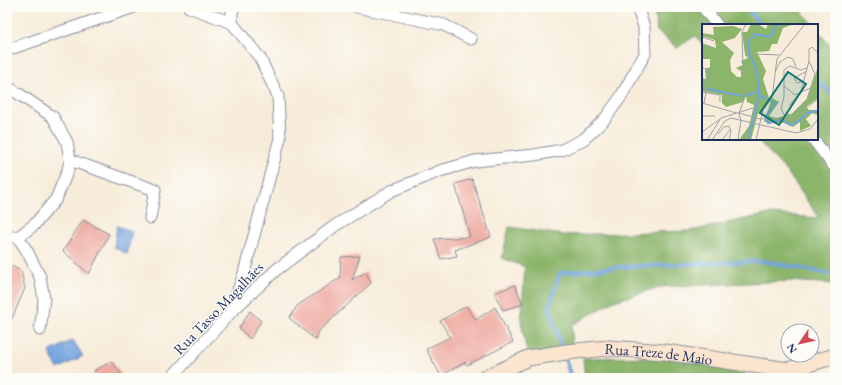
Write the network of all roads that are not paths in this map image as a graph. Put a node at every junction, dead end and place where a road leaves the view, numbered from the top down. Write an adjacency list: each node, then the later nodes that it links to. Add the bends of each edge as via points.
1 (134, 7): 10 (street)
2 (189, 7): 7 (street)
3 (234, 7): 7 (street)
4 (357, 7): 9 (street, via 444,25)
5 (637, 7): 17 (street, Rua Tasso Magalhães, via 644,27 645,54 620,98 604,120 584,139 562,150 475,161 440,171 391,191 336,225 276,270)
6 (703, 7): 8 (street)
7 (232, 23): 17 (street, via 260,58 278,96 280,138)
8 (716, 24)
9 (470, 39)
10 (7, 50)
11 (7, 86): 13 (street, via 53,117 67,142)
12 (814, 140): 14 (street)
13 (70, 160): 15 (street, via 155,190); 16 (street, via 56,198 34,225)
14 (835, 168)
15 (150, 218)
16 (12, 237): 18 (street, via 27,251 40,276 44,299)
17 (231, 312): 20 (street, Rua Tasso Magalhães)
18 (40, 330)
19 (835, 356): 21 (street, Rua Treze de Maio, via 788,370 665,352 608,348 528,358)
20 (171, 378)
21 (485, 378)

